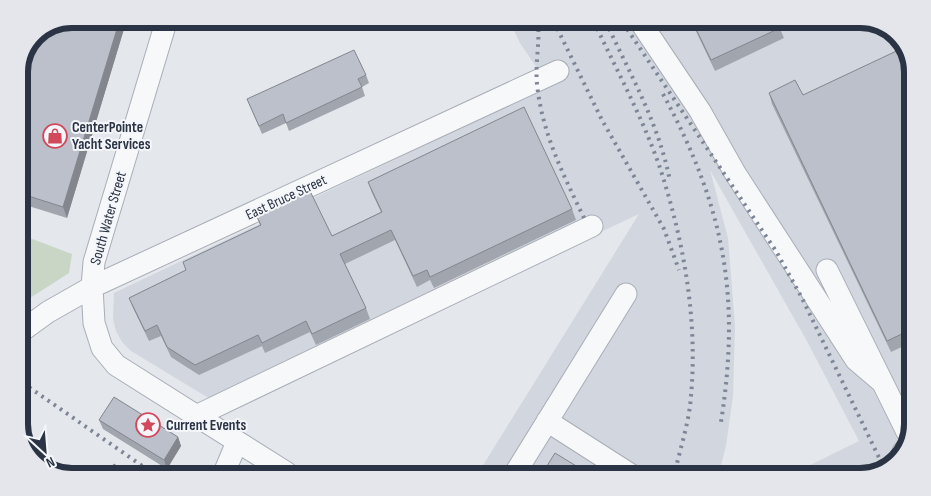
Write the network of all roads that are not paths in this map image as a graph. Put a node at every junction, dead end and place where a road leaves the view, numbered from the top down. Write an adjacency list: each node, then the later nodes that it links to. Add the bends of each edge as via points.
1 (164, 28): 6 (street, South Water Street, via 94,262)
2 (644, 28): 9 (street, via 856,360)
3 (558, 71): 6 (street, East Bruce Street)
4 (592, 226): 10 (street)
5 (827, 270): 9 (street)
6 (92, 287): 8 (street, East Bruce Street); 10 (street, South Water Street, via 97,337 109,358)
7 (626, 294): 11 (street)
8 (28, 327)
9 (883, 383): 12 (street)
10 (196, 416): 13 (street, South Water Street)
11 (547, 421): 16 (street); 17 (street)
12 (904, 425)
13 (238, 442): 14 (street); 15 (street, South Water Street)
14 (226, 468)
15 (279, 468)
16 (518, 468)
17 (620, 468)

